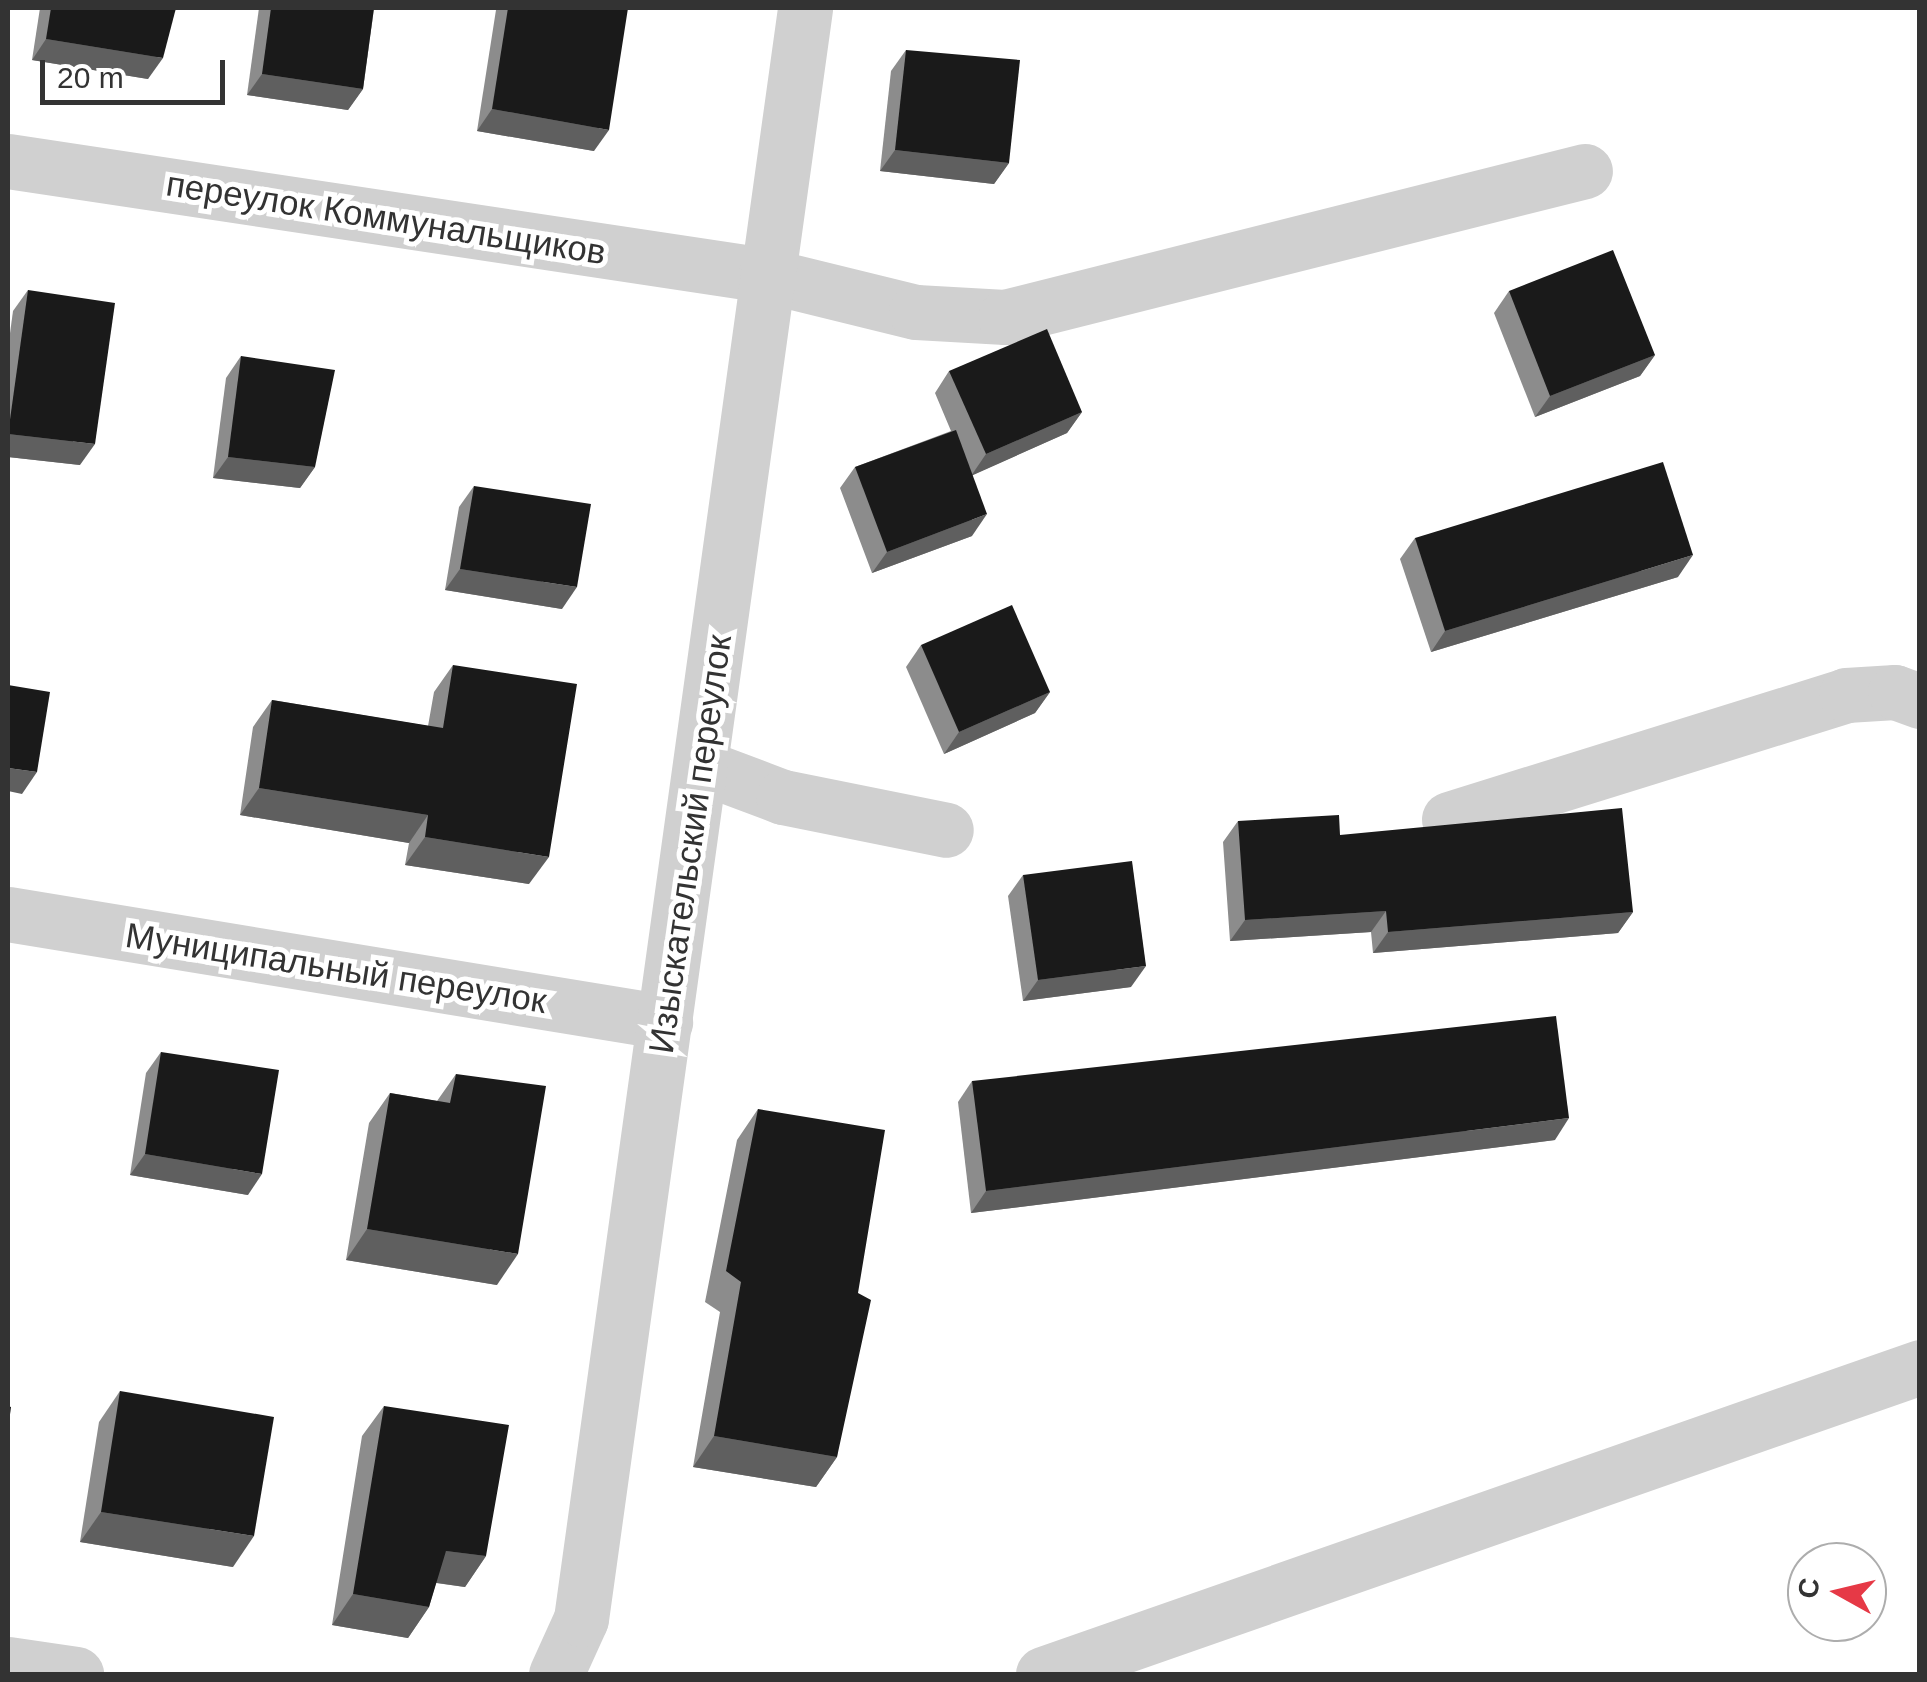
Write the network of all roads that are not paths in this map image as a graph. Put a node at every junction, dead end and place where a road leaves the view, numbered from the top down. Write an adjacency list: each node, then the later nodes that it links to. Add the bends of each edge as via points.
1 (805, 8): 4 (street, Изыскательский переулок)
2 (8, 162): 4 (street, переулок Коммунальщиков)
3 (1584, 171): 4 (street, переулок Коммунальщиков, via 1006,317 916,312)
4 (765, 275): 6 (street, Изыскательский переулок)
5 (1920, 702): 7 (street, via 1895,692 1846,695)
6 (703, 767): 8 (street, via 783,798); 10 (street, Изыскательский переулок)
7 (1449, 820)
8 (946, 830)
9 (8, 914): 10 (street, Муниципальный переулок)
10 (665, 1022): 14 (street, Изыскательский переулок, via 581,1618)
11 (1920, 1367): 15 (street)
12 (8, 1664): 13 (street)
13 (76, 1674)
14 (556, 1674)
15 (1043, 1674)

